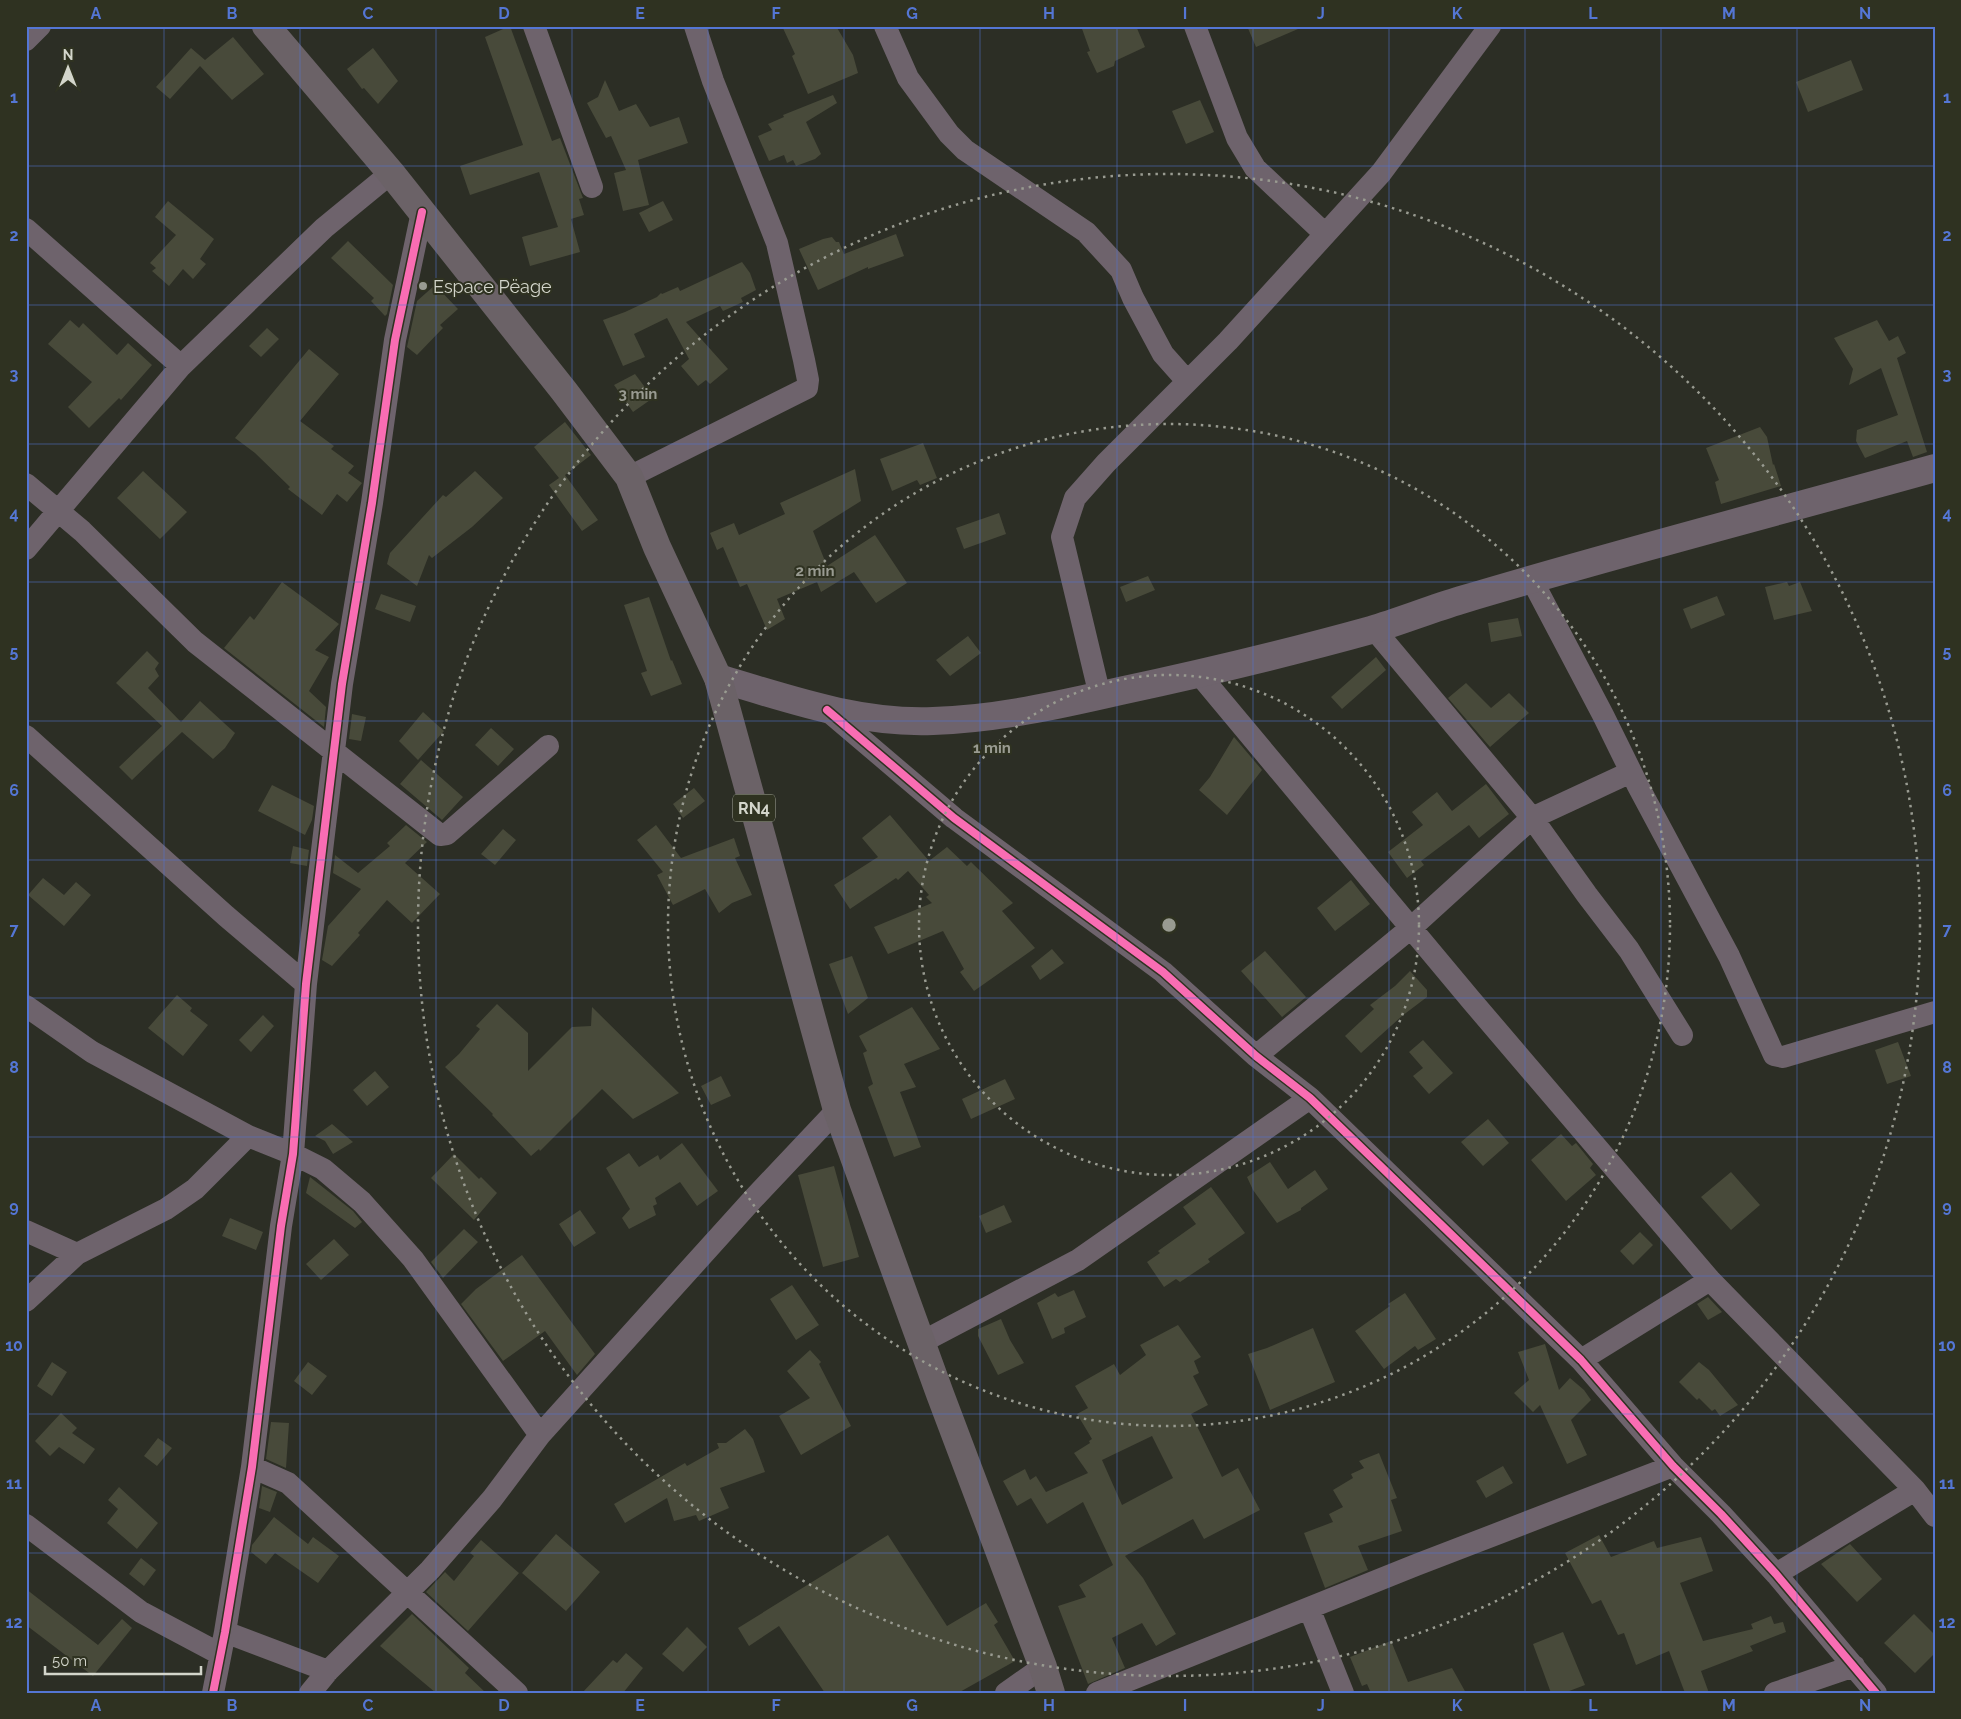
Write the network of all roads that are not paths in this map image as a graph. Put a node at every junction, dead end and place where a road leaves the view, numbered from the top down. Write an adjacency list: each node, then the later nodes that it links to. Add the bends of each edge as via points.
1 (40, 26): 8 (street)
2 (266, 26): 9 (highway, RN4)
3 (534, 26): 10 (street)
4 (695, 26): 17 (street, via 713,81 777,243 804,360 807,388)
5 (885, 26): 15 (street, via 908,78 949,134 965,150 1086,232 1121,270 1163,354)
6 (1195, 26): 13 (street, via 1237,138 1255,168)
7 (1481, 30): 13 (street, via 1381,173)
8 (26, 40)
9 (391, 173): 11 (highway, RN4); 14 (street, via 324,228)
10 (592, 187)
11 (422, 212): 17 (highway, RN4); 29 (street, via 395,340 342,684)
12 (26, 229): 14 (street)
13 (1325, 234): 15 (street, via 1228,341)
14 (181, 366): 19 (street)
15 (1186, 381): 25 (street, via 1075,498 1062,537)
16 (1935, 468): 21 (street)
17 (628, 477): 24 (highway, RN4)
18 (26, 484): 19 (street)
19 (58, 511): 20 (street); 29 (street, via 195,642)
20 (26, 548)
21 (1532, 580): 22 (street); 30 (street)
22 (1374, 629): 23 (street); 31 (street)
23 (1199, 674): 25 (street); 32 (street)
24 (718, 678): 26 (street); 39 (highway, RN4)
25 (1100, 696): 26 (street, via 990,716 933,721 881,720)
26 (827, 710): 37 (street, via 954,818 1163,972)
27 (26, 736): 33 (street)
28 (548, 746): 29 (street, via 444,836)
29 (335, 752): 33 (street)
30 (1631, 772): 31 (street); 35 (street, via 1729,956 1774,1056)
31 (1532, 818): 32 (street); 36 (street, via 1629,950)
32 (1412, 927): 37 (street); 44 (street)
33 (306, 984): 41 (street)
34 (26, 1006): 40 (street, via 92,1052)
35 (1935, 1012)
36 (1682, 1035)
37 (1256, 1056): 38 (street)
38 (1310, 1098): 46 (street, via 1078,1260); 47 (street)
39 (837, 1110): 46 (highway, RN4); 48 (street)
40 (248, 1136): 41 (street); 43 (street, via 194,1189 166,1209)
41 (294, 1154): 48 (street, via 323,1169 362,1202 407,1252); 50 (street, via 281,1226)
42 (26, 1231): 43 (street)
43 (77, 1254): 45 (street)
44 (1710, 1280): 47 (street); 51 (street)
45 (26, 1301)
46 (922, 1342): 60 (highway, RN4)
47 (1581, 1360): 49 (street)
48 (540, 1435): 55 (street, via 492,1499)
49 (1673, 1466): 54 (street); 56 (street)
50 (252, 1467): 55 (street, via 288,1483); 57 (street)
51 (1915, 1490): 52 (street); 54 (street)
52 (1935, 1516)
53 (26, 1525): 58 (street, via 141,1612)
54 (1776, 1574): 59 (street)
55 (407, 1593): 61 (street); 64 (street)
56 (1309, 1608): 67 (street); 68 (street)
57 (225, 1632): 58 (street); 61 (street)
58 (220, 1654): 62 (street)
59 (1854, 1666): 69 (street); 70 (street)
60 (1043, 1667): 65 (street); 66 (highway, RN4)
61 (328, 1671): 63 (street)
62 (213, 1693)
63 (310, 1693)
64 (517, 1693)
65 (1006, 1693)
66 (1051, 1693)
67 (1098, 1693)
68 (1343, 1693)
69 (1775, 1693)
70 (1876, 1693)

